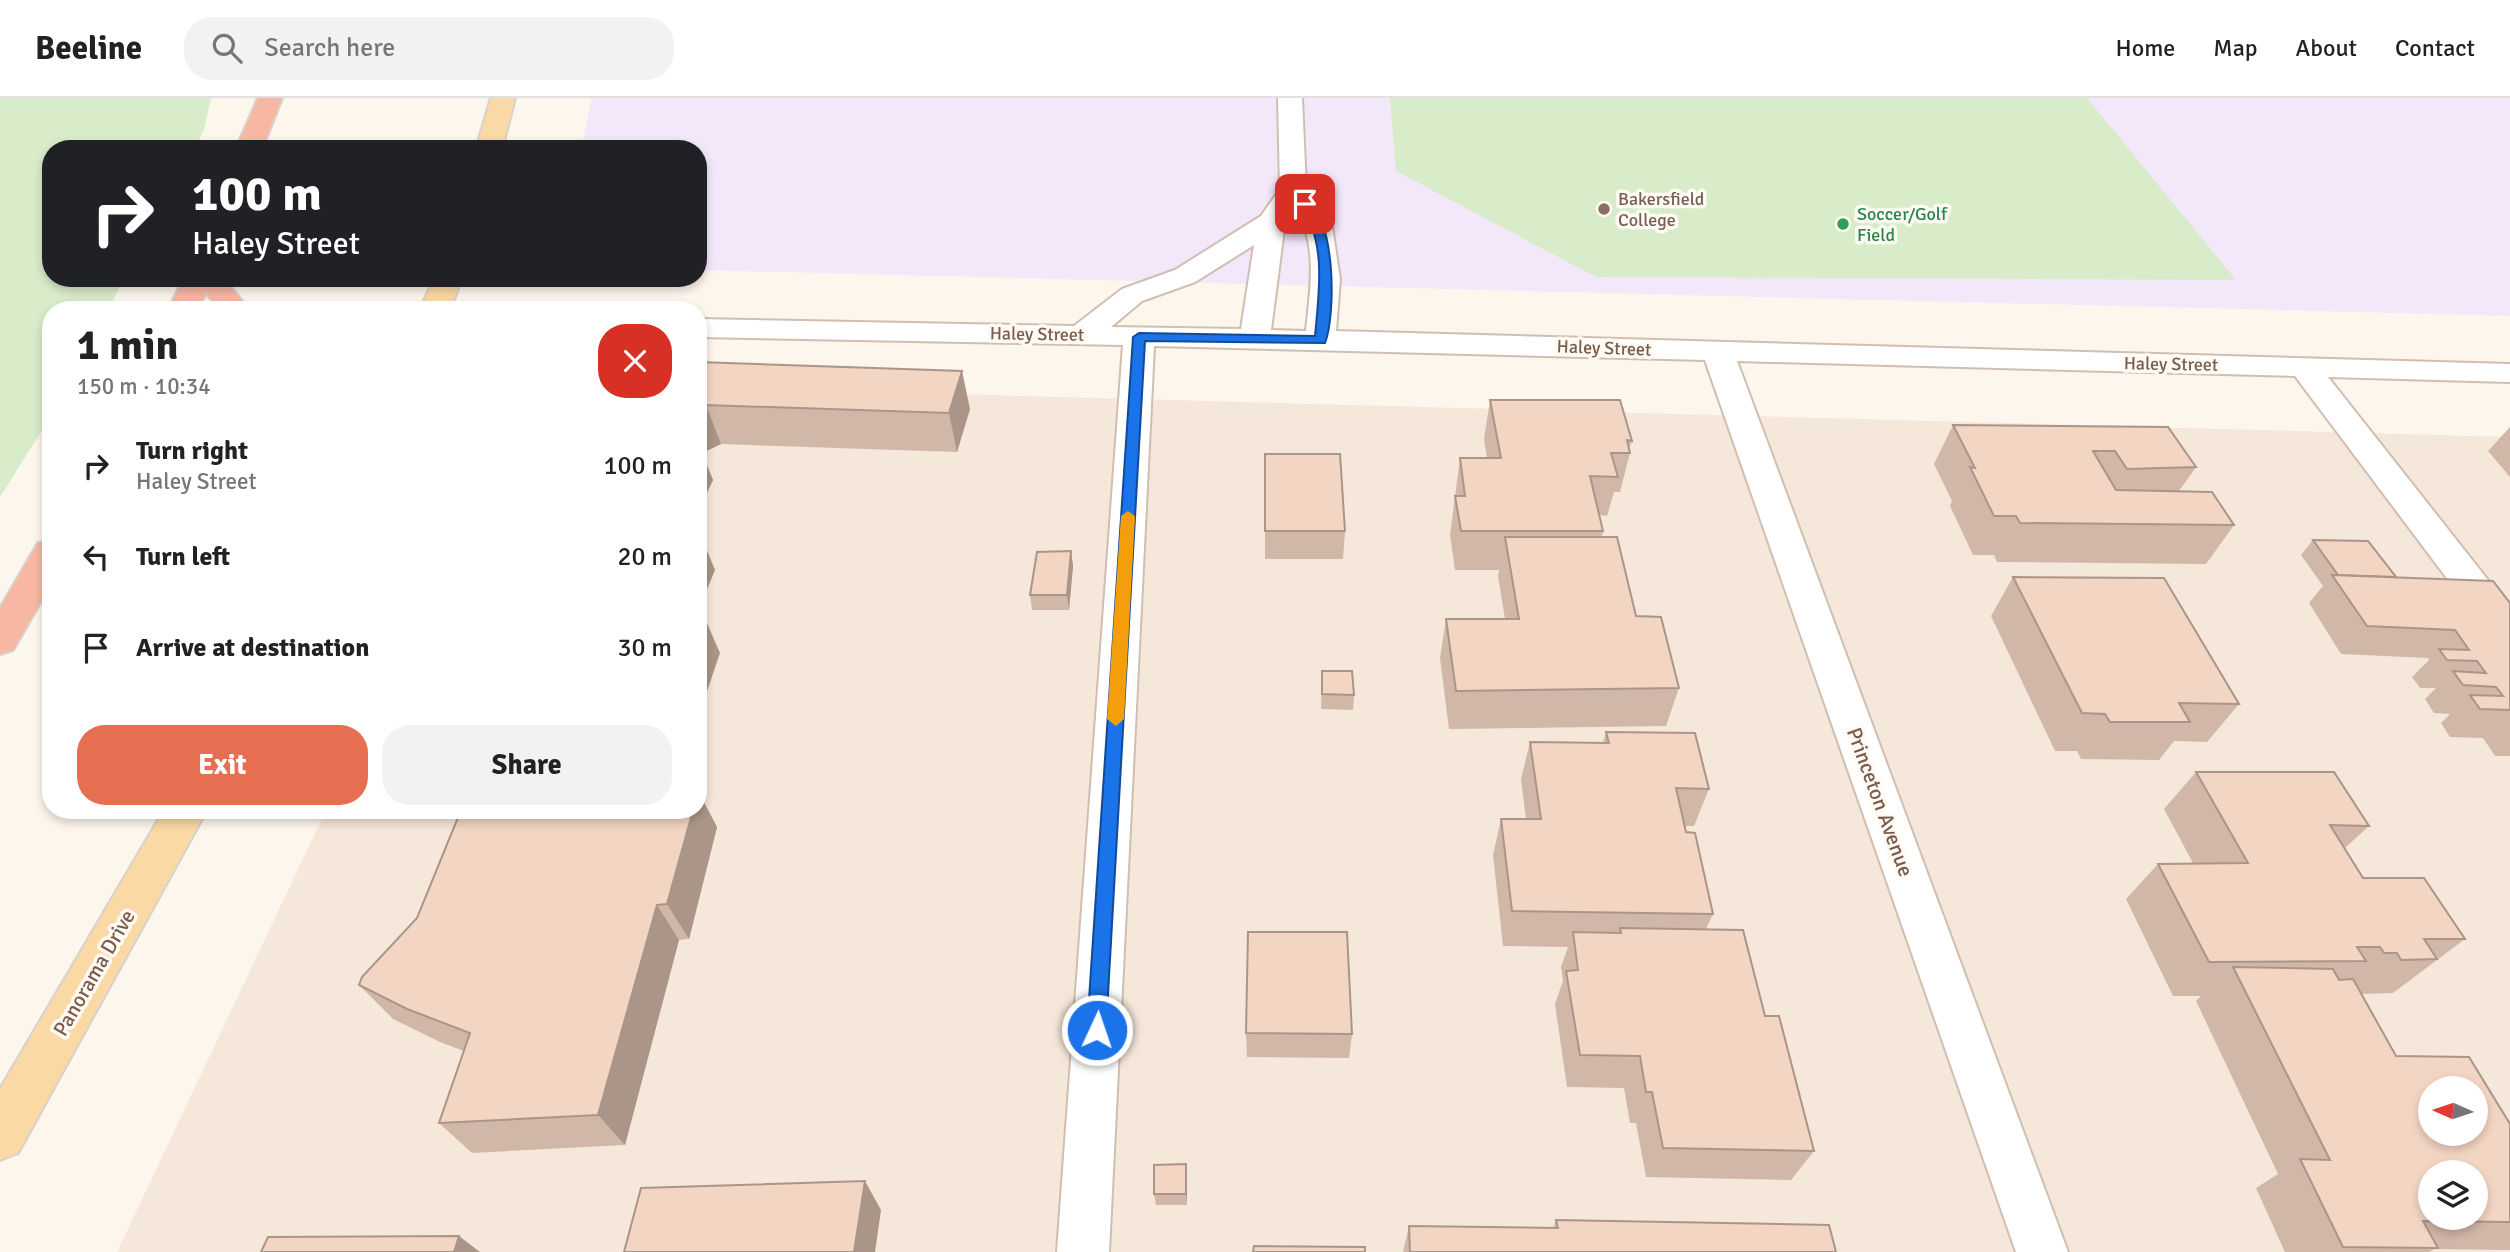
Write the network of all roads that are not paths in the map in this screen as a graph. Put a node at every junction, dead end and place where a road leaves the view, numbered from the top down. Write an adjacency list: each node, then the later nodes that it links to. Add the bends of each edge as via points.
1 (271, 98): 4 (highway)
2 (503, 98): 5 (main road)
3 (1290, 98): 6 (street)
4 (253, 140)
5 (491, 140)
6 (1293, 189): 7 (street); 14 (street, via 1317,220 1326,279)
7 (1271, 222): 11 (street, via 1185,276 1132,295); 13 (street)
8 (216, 287): 9 (highway)
9 (227, 301)
10 (707, 328): 11 (street, Haley Street)
11 (1082, 335): 12 (street, Haley Street)
12 (1139, 337): 13 (street, Haley Street); 23 (street)
13 (1255, 340): 14 (street, Haley Street)
14 (1320, 340): 15 (street, Haley Street)
15 (1718, 352): 16 (street, Haley Street); 24 (street, Princeton Avenue)
16 (2304, 367): 17 (street, Haley Street); 19 (street)
17 (2510, 373)
18 (42, 568): 20 (highway)
19 (2510, 635)
20 (0, 640)
21 (181, 819): 22 (main road, Panorama Drive)
22 (0, 1136)
23 (1083, 1252)
24 (2042, 1252)

